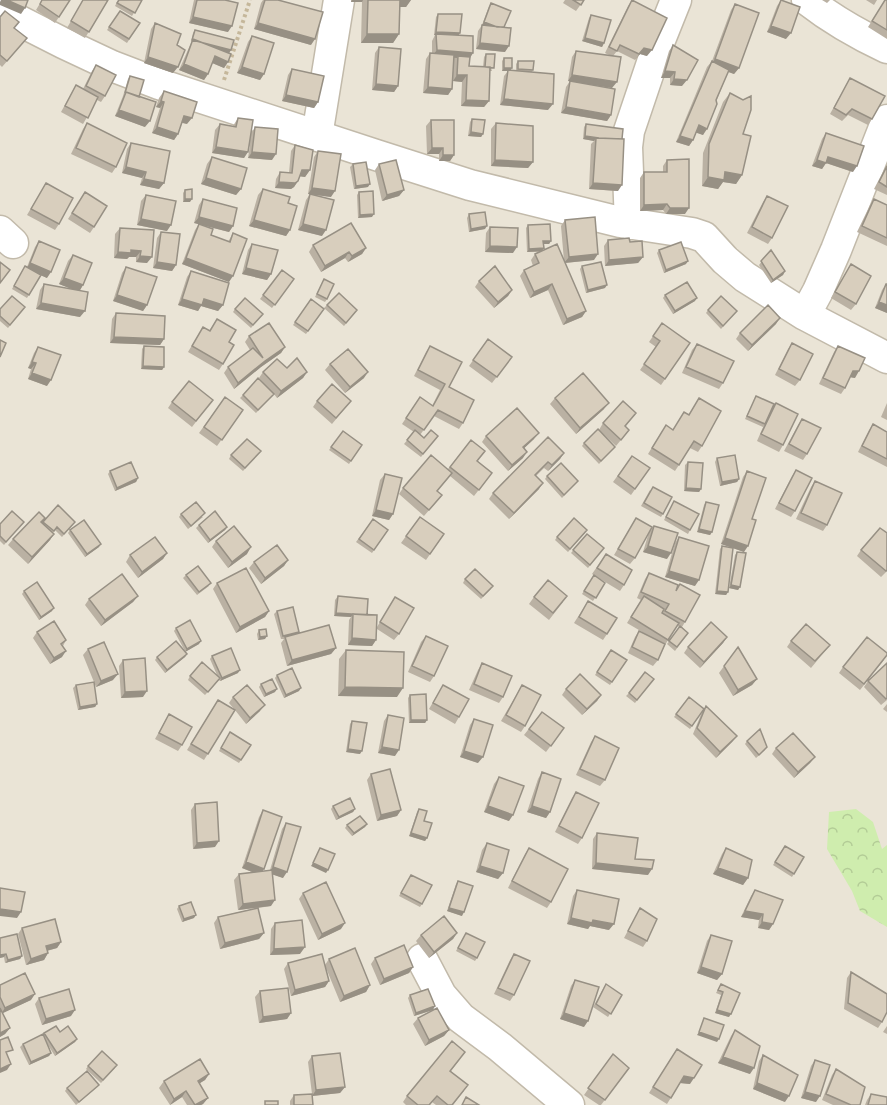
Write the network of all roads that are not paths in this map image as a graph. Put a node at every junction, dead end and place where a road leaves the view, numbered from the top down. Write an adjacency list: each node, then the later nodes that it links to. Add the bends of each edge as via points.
1 (339, 0): 7 (street)
2 (676, 0): 8 (street, via 628,130)
3 (807, 0): 5 (street, via 828,17)
4 (0, 11): 7 (street, via 112,66)
5 (887, 48)
6 (887, 120): 9 (street, via 836,250)
7 (317, 136): 8 (street, via 470,185)
8 (630, 224): 9 (street, via 704,237 746,277)
9 (805, 315): 10 (street)
10 (887, 358)
11 (422, 959): 12 (street, via 441,995 461,1018)
12 (569, 1105)

